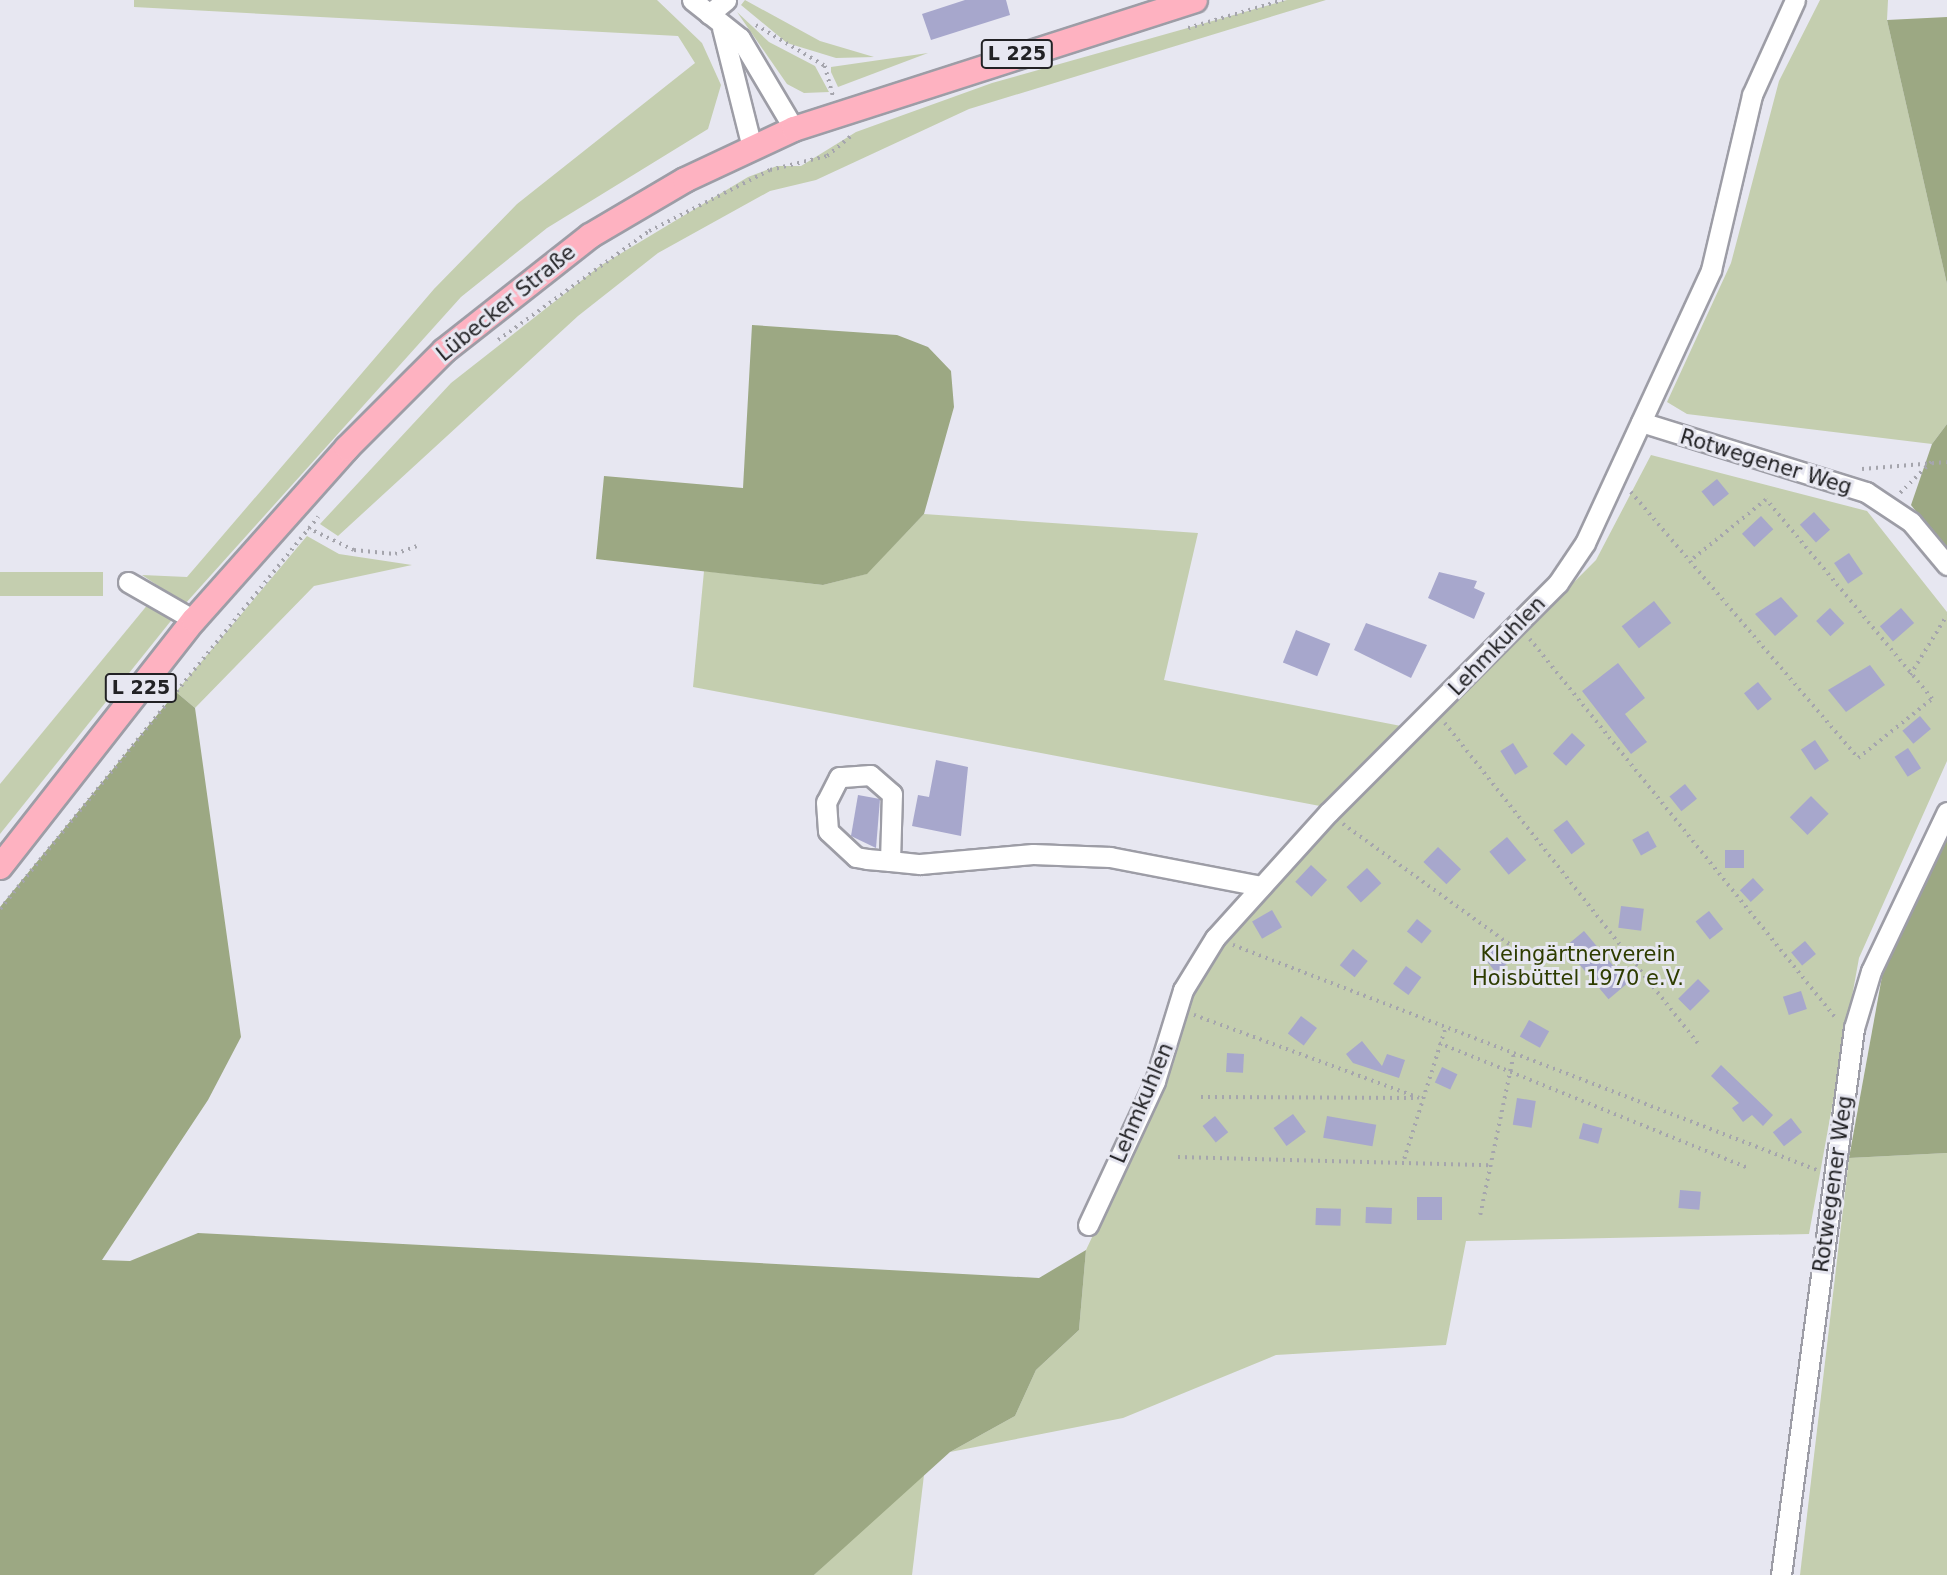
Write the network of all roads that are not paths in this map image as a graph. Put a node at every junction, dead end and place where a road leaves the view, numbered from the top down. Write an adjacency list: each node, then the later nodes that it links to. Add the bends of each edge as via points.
1 (692, 0): 5 (street)
2 (726, 0): 5 (street)
3 (1195, 0): 6 (main road, Lübecker Straße / L 225)
4 (1795, 0): 8 (street, Lehmkuhlen, via 1752,95 1714,261)
5 (716, 21): 6 (street, via 749,50); 7 (street)
6 (794, 129): 7 (main road, Lübecker Straße / L 225)
7 (752, 147): 11 (main road, Lübecker Straße / L 225, via 590,236 503,300 405,386 300,522)
8 (1641, 422): 9 (street, Rotwegener Weg, via 1823,474 1890,504); 15 (street, Lehmkuhlen, via 1569,569)
9 (1947, 565)
10 (128, 582): 11 (street)
11 (194, 620): 14 (main road, Lübecker Straße / L 225)
12 (1947, 812): 17 (street, Rotwegener Weg, via 1871,971 1854,1028 1834,1174 1825,1204)
13 (890, 861): 13 (street, via 856,857 828,831 826,802 839,777 870,775 892,794); 15 (street, via 1110,857)
14 (0, 867)
15 (1261, 886): 16 (street, Lehmkuhlen, via 1215,938 1176,1008 1155,1081)
16 (1088, 1225)
17 (1781, 1575)

